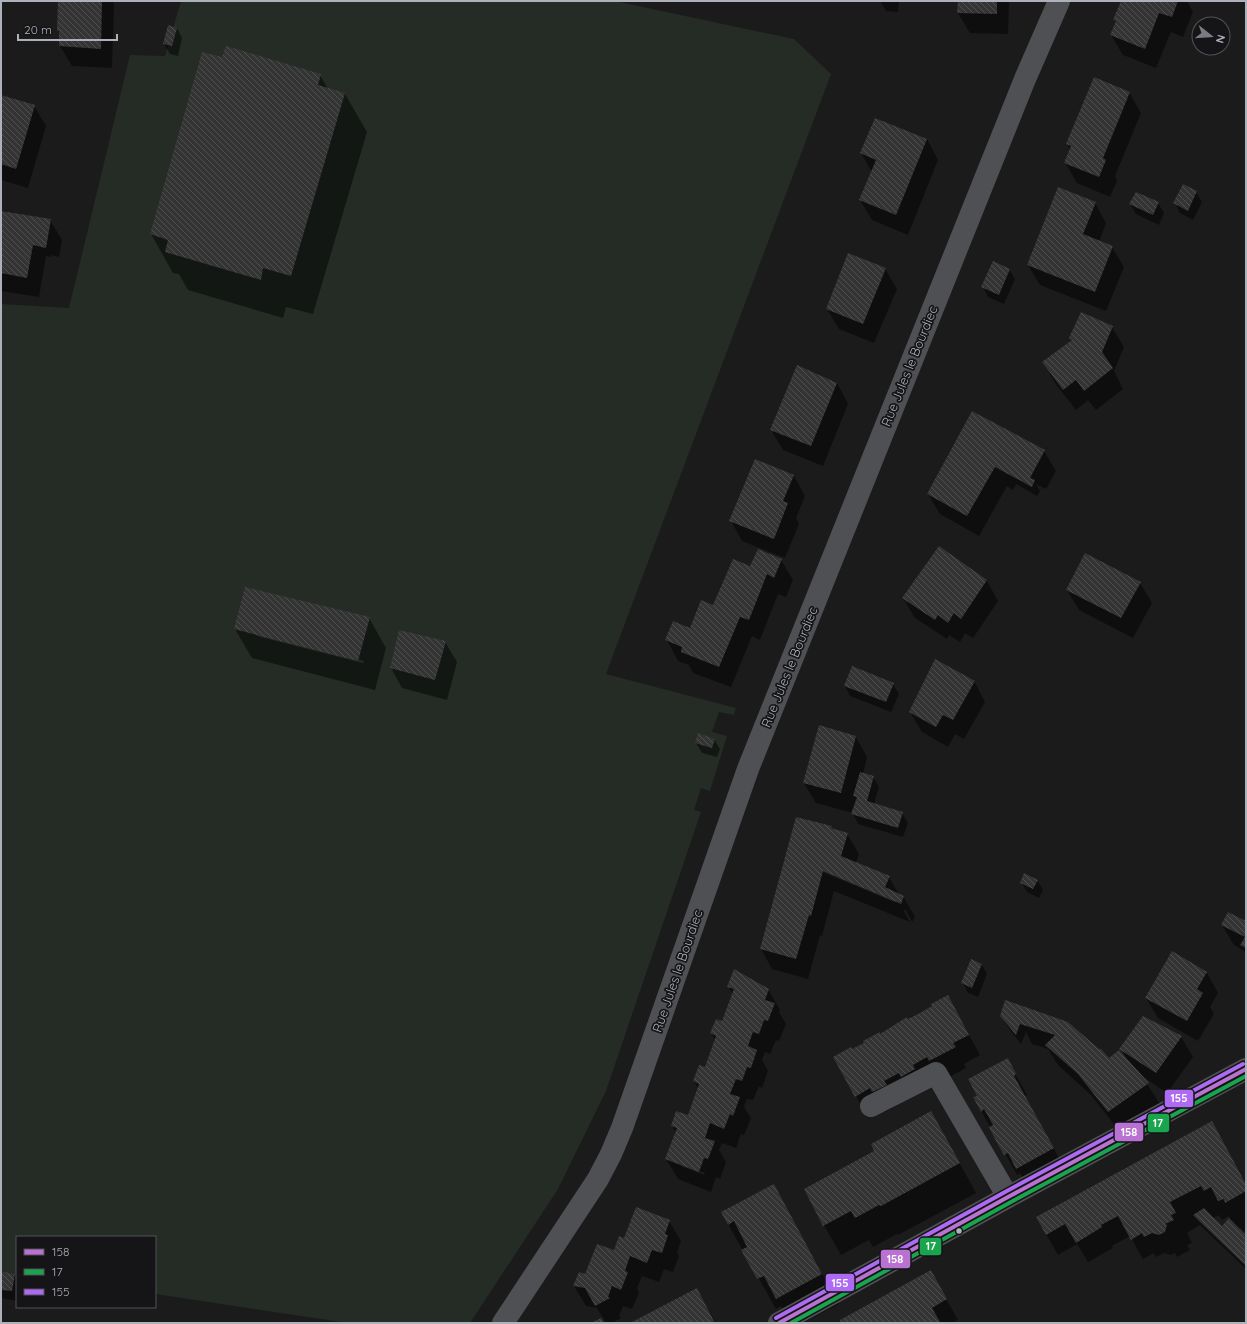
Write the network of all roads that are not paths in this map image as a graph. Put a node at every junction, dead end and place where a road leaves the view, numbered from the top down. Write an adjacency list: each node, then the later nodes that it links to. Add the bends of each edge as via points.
1 (1059, 1): 5 (street, Rue Jules le Bourdiec, via 1016,101 748,769 622,1128 598,1179)
2 (1246, 1070): 4 (street)
3 (871, 1106): 4 (street, via 936,1073)
4 (1008, 1197): 6 (street)
5 (504, 1323)
6 (779, 1323)

